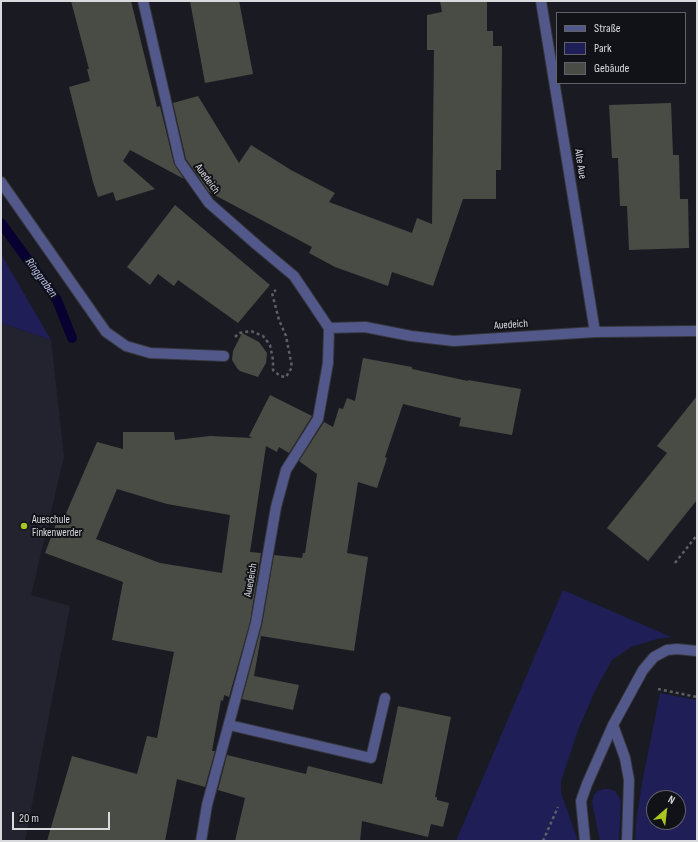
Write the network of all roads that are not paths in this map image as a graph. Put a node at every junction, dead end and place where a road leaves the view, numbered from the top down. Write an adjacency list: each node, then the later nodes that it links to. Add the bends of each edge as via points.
1 (143, 1): 4 (street, Auedeich, via 180,162 209,203 294,276)
2 (541, 1): 6 (street, Alte Aue)
3 (1, 182): 7 (street, via 106,332 126,346 150,353)
4 (329, 328): 6 (street, Auedeich, via 365,327 454,341); 10 (street, Auedeich, via 328,363 318,419 286,470 276,507 256,623)
5 (697, 331): 6 (street, Auedeich)
6 (595, 332)
7 (224, 356)
8 (697, 651): 11 (street, via 667,650 654,657 643,670)
9 (385, 698): 10 (street, via 371,758)
10 (229, 725): 12 (street, Auedeich)
11 (613, 725): 13 (street, via 581,801); 14 (street, via 625,758 629,780)
12 (200, 841)
13 (585, 841)
14 (627, 841)

